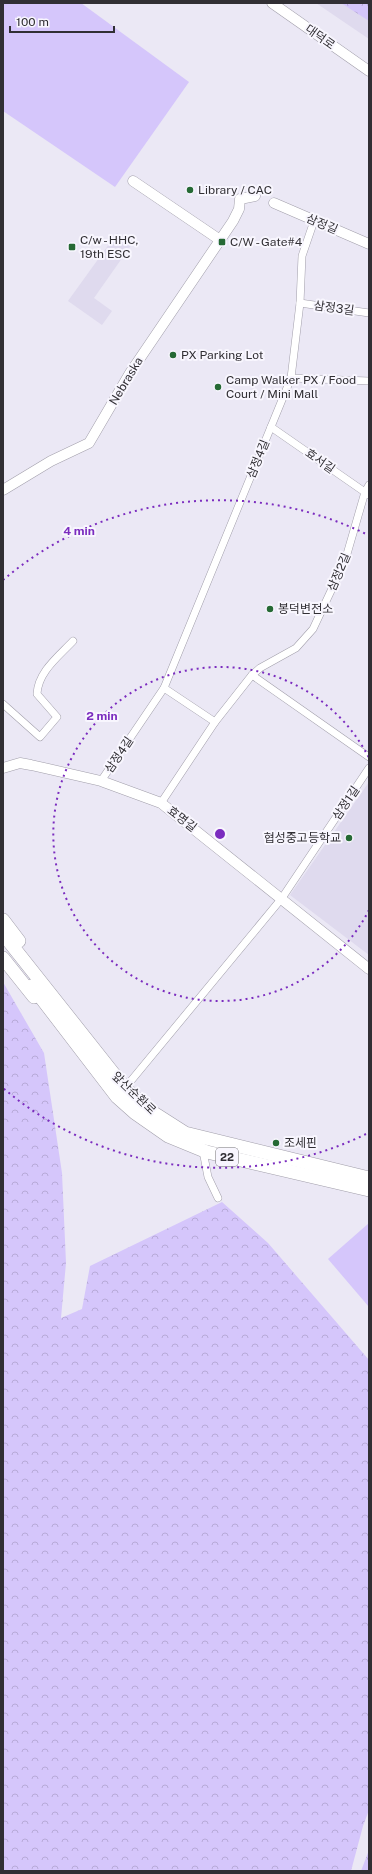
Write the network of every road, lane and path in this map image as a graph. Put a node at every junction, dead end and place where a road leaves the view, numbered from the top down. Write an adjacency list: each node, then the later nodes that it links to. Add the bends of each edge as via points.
1 (272, 3): 2 (street, 대덕로)
2 (369, 71)
3 (133, 181): 7 (street)
4 (255, 196): 7 (street, Nebraska, via 240,199 239,210)
5 (274, 203): 6 (street, 삼정길)
6 (314, 221): 8 (street, 삼정길); 9 (street, 삼정4길, via 302,256)
7 (220, 240): 15 (street, Nebraska, via 130,373 89,443 51,461)
8 (369, 244)
9 (300, 303): 10 (street, 삼정3길); 11 (street, 삼정4길)
10 (369, 313)
11 (291, 378): 12 (street); 13 (street, 삼정4길)
12 (369, 380)
13 (271, 427): 16 (street, 효서길); 19 (street, 삼정4길)
14 (369, 485): 16 (street, 삼정2길)
15 (3, 490)
16 (367, 493): 18 (street, 삼정2길, via 345,561 313,629 296,648)
17 (73, 641): 20 (street, via 45,670 38,687 37,694 57,717 40,737)
18 (252, 675): 21 (street, 삼정2길); 22 (street)
19 (164, 688): 21 (street); 25 (street, 삼정4길)
20 (3, 704)
21 (215, 722): 26 (street, 삼정2길)
22 (369, 758)
23 (3, 768): 25 (street, 효명길, via 20,763)
24 (369, 768): 27 (street, 삼정1길)
25 (101, 781): 26 (street, 효명길)
26 (161, 803): 27 (street, 효명길)
27 (282, 898): 32 (street, 효명길); 34 (street, 삼정1길)
28 (3, 920): 33 (highway, via 89,1031)
29 (3, 934): 33 (highway, 앞산순환로 / 22)
30 (3, 947): 33 (highway, 앞산순환로 / 22)
31 (3, 958): 33 (highway, via 91,1069)
32 (369, 969)
33 (110, 1079): 34 (highway, 앞산순환로 / 22); 35 (highway, 앞산순환로 / 22, via 117,1097 135,1113 168,1136)
34 (125, 1088): 36 (highway, 앞산순환로 / 22, via 149,1110 186,1133)
35 (203, 1151): 37 (highway, 앞산순환로 / 22); 38 (street, via 208,1176)
36 (369, 1178)
37 (369, 1190)
38 (218, 1198)

